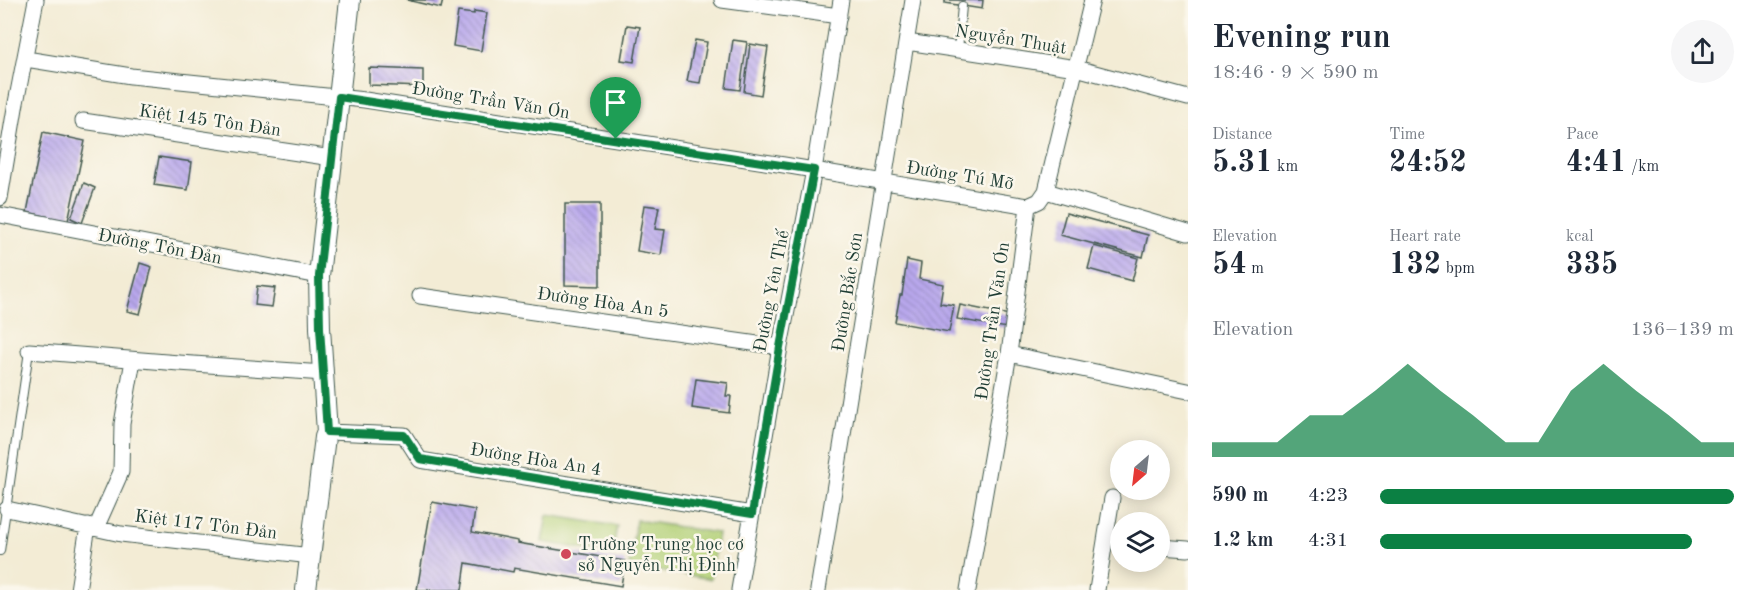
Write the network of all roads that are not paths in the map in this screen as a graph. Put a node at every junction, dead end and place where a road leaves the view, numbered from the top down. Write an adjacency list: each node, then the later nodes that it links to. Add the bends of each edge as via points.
1 (36, 0): 11 (street)
2 (350, 0): 13 (street)
3 (722, 0): 8 (street)
4 (841, 0): 8 (street, Đường Yên Thế)
5 (913, 0): 9 (street, Đường Bắc Sơn)
6 (1092, 0): 12 (street, Nguyễn Thuật)
7 (962, 6): 10 (lane)
8 (839, 16): 17 (street, Đường Yên Thế)
9 (907, 42): 10 (street, Nguyễn Thuật); 19 (street, Đường Bắc Sơn)
10 (958, 50): 12 (street, Nguyễn Thuật)
11 (26, 59): 13 (street, Đường Trần Văn Ơn, via 131,75); 21 (street)
12 (1076, 68): 14 (street); 20 (street)
13 (339, 97): 16 (street); 17 (street, Đường Trần Văn Ơn)
14 (1188, 98)
15 (83, 121): 16 (street, Kiệt 145 Tôn Đản)
16 (332, 158): 25 (street)
17 (814, 170): 18 (street, Đường Trần Văn Ơn); 27 (street, Đường Yên Thế)
18 (860, 178): 19 (street, Đường Tú Mỡ)
19 (885, 183): 22 (street, Đường Tú Mỡ); 45 (street, Đường Bắc Sơn)
20 (1046, 191): 22 (street, via 1039,201); 24 (street)
21 (0, 198)
22 (1028, 206): 29 (street, Đường Trần Văn Ơn)
23 (0, 215): 25 (street, Đường Tôn Đản)
24 (1188, 233)
25 (319, 276): 31 (street)
26 (420, 296): 27 (street, Đường Hòa An 5)
27 (780, 347): 35 (street, Đường Yên Thế)
28 (29, 351): 30 (street); 34 (lane)
29 (1009, 354): 32 (street); 46 (street, Đường Trần Văn Ơn)
30 (133, 360): 31 (street); 36 (street, via 122,424 121,471)
31 (324, 373): 33 (street)
32 (1188, 391)
33 (327, 432): 35 (street, Đường Hòa An 4, via 404,435 420,459); 41 (street)
34 (7, 509): 36 (street, Kiệt 117 Tôn Đản); 40 (lane)
35 (752, 514): 44 (street, Đường Yên Thế)
36 (92, 527): 41 (street, Kiệt 117 Tôn Đản, via 121,534); 42 (street)
37 (1170, 548): 39 (street)
38 (1110, 549): 47 (street)
39 (1188, 549)
40 (0, 551)
41 (311, 556): 43 (street)
42 (78, 590)
43 (306, 590)
44 (738, 590)
45 (818, 590)
46 (968, 590)
47 (1097, 590)

